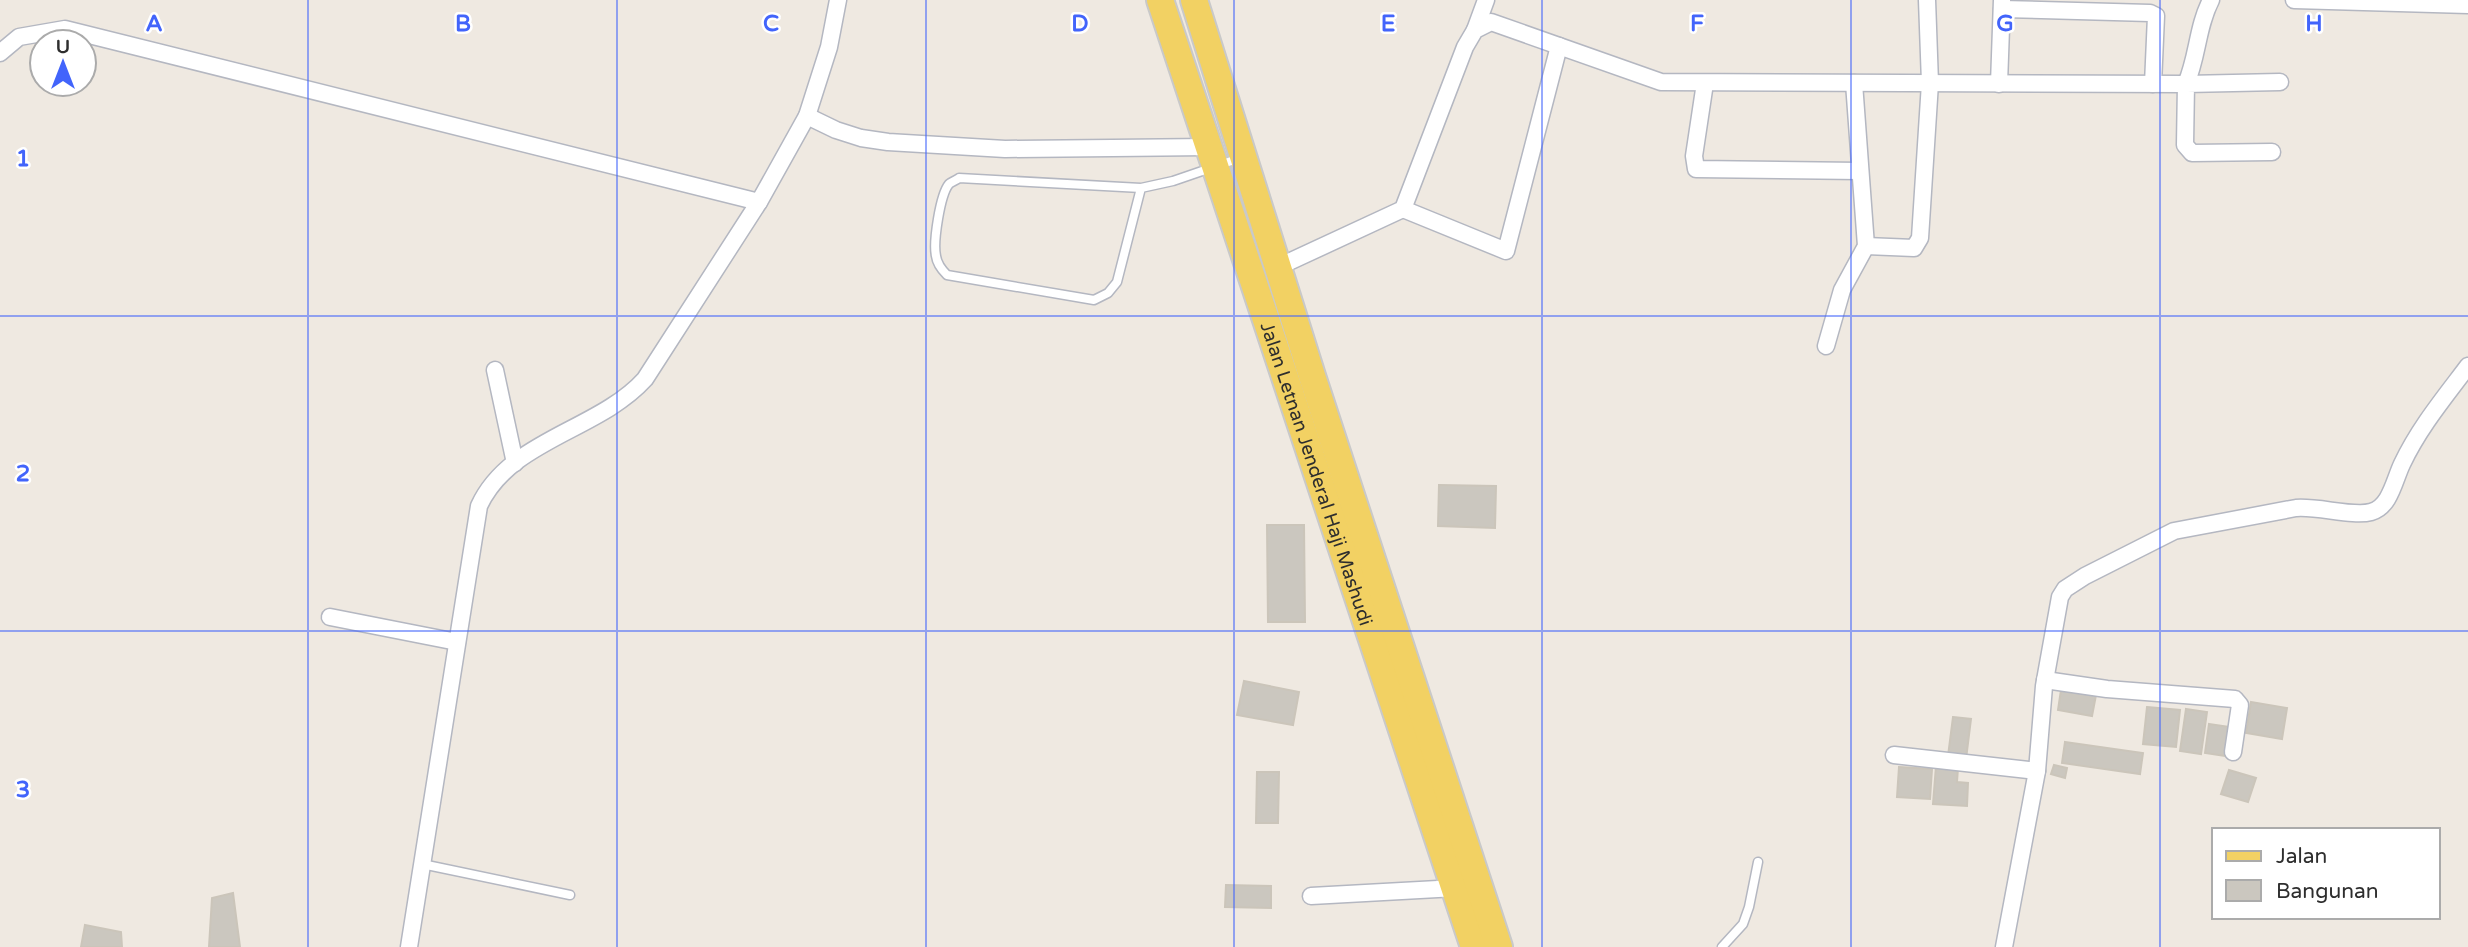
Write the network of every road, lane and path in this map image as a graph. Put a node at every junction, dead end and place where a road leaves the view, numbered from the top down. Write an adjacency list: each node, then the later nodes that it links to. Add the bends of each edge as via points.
1 (838, 0): 21 (street, via 830,47)
2 (1160, 0): 23 (main road, Jalan Letnan Jenderal Haji Mashudi)
3 (1194, 0): 24 (main road, Jalan Letnan Jenderal Haji Mashudi)
4 (1486, 0): 11 (street)
5 (1927, 0): 17 (street)
6 (2211, 0): 20 (street, via 2202,17)
7 (2294, 0): 9 (street)
8 (2002, 4): 10 (street, via 2150,13); 18 (street)
9 (2468, 5)
10 (2158, 8): 19 (street)
11 (1475, 30): 12 (street, via 1491,22); 28 (street)
12 (1559, 46): 15 (street, via 1661,82); 28 (street, via 1506,251)
13 (0, 53): 27 (street, via 19,37 65,29)
14 (2280, 82): 20 (street)
15 (1705, 83): 16 (street); 25 (street, via 1696,169)
16 (1854, 83): 17 (street); 25 (street)
17 (1930, 83): 18 (street); 29 (street, via 1920,238 1914,248)
18 (1999, 83): 19 (street)
19 (2153, 84): 20 (street)
20 (2186, 84): 22 (street, via 2185,145 2192,153)
21 (807, 116): 23 (street, via 860,138 888,142); 27 (street)
22 (2272, 152)
23 (1212, 156): 24 (lane); 26 (lane, via 1173,181); 43 (main road, Jalan Letnan Jenderal Haji Mashudi)
24 (1243, 157): 30 (main road, Jalan Letnan Jenderal Haji Mashudi)
25 (1860, 171): 29 (street)
26 (1141, 188): 26 (lane, via 959,178 944,195 936,235 940,268 947,275 1094,300 1117,282)
27 (759, 202): 34 (street, via 633,392)
28 (1403, 209): 30 (street)
29 (1866, 246): 31 (street, via 1842,290)
30 (1278, 267): 48 (main road, Jalan Letnan Jenderal Haji Mashudi)
31 (1826, 346)
32 (2468, 366): 37 (street, via 2410,445 2388,498 2377,510 2359,514 2296,508 2174,531 2085,576 2060,597)
33 (495, 370): 34 (street)
34 (515, 463): 36 (street, via 495,479 478,506)
35 (330, 617): 36 (street)
36 (457, 642): 42 (street)
37 (2045, 680): 38 (street, via 2235,699 2240,705); 40 (street)
38 (2233, 752)
39 (1894, 755): 40 (street)
40 (2037, 771): 50 (street)
41 (1758, 862): 49 (lane, via 1743,924)
42 (422, 864): 44 (lane); 46 (street)
43 (1456, 888): 45 (street); 47 (main road, Jalan Letnan Jenderal Haji Mashudi)
44 (570, 895)
45 (1311, 897)
46 (409, 947)
47 (1474, 947)
48 (1499, 947)
49 (1722, 947)
50 (2004, 947)

